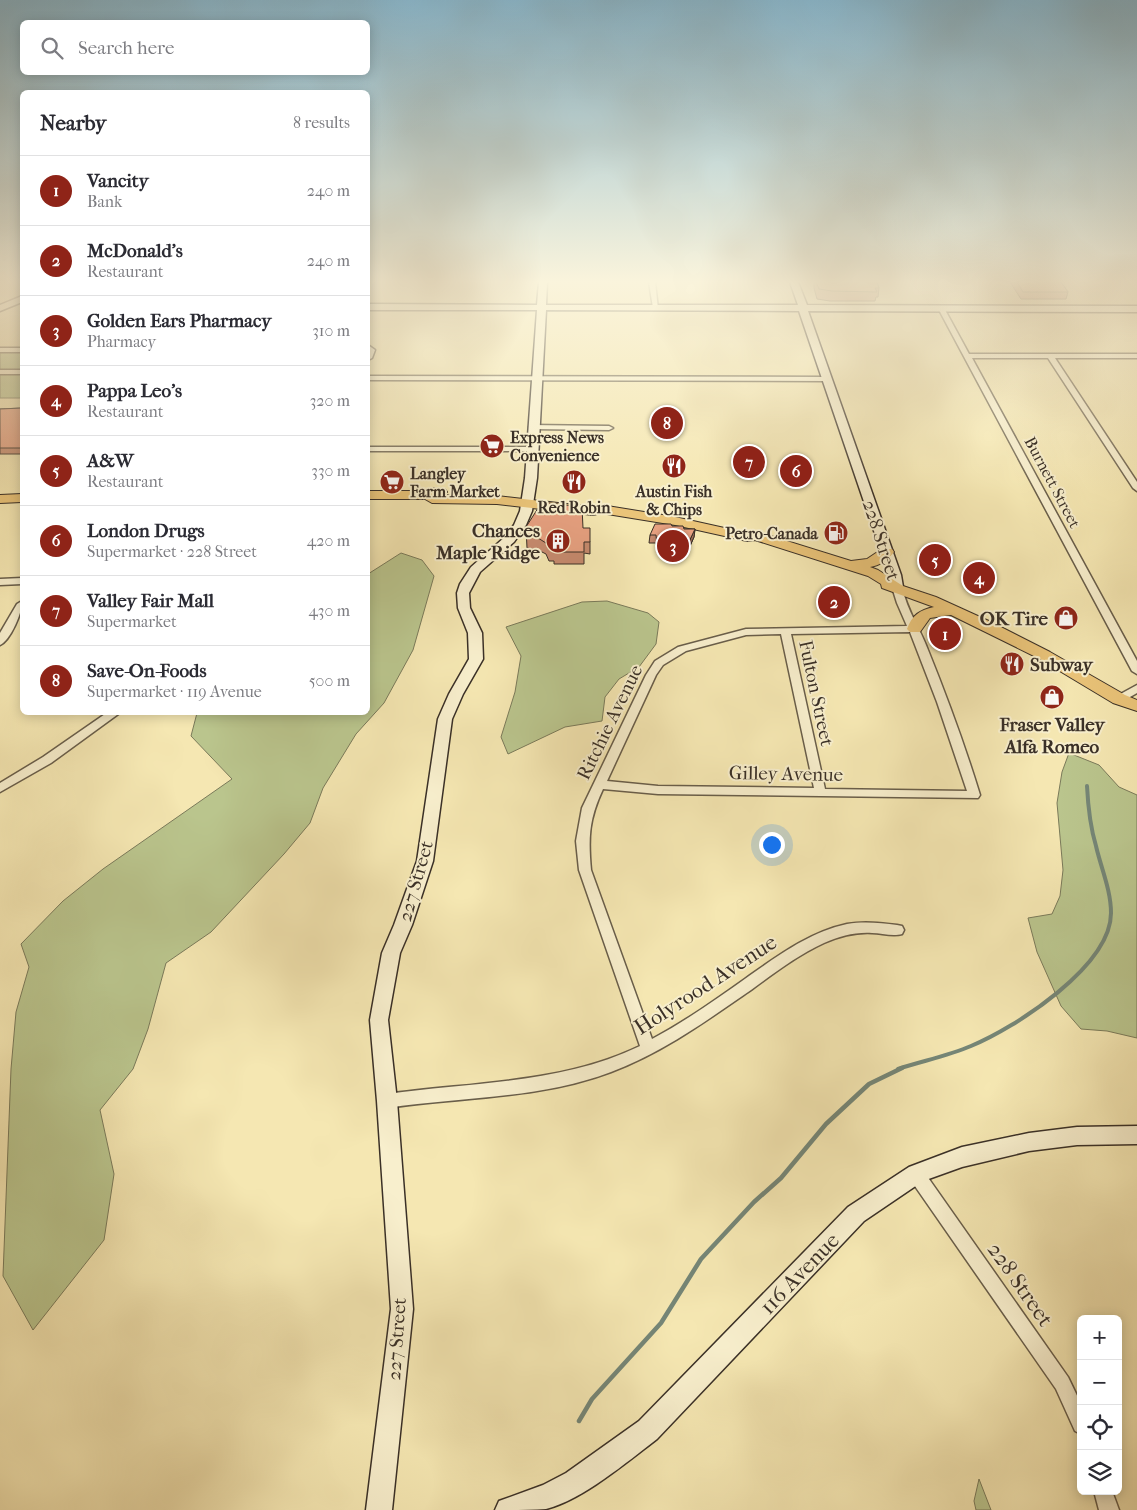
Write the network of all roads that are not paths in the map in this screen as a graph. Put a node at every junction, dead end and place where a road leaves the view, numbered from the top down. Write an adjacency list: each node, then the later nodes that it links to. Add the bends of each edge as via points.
1 (538, 352): 10 (main road, 227 Street)
2 (817, 352): 11 (main road, 228 Street)
3 (965, 352): 4 (street, Burnett Street)
4 (967, 356): 5 (street); 32 (street, Burnett Street)
5 (1050, 356): 6 (street); 16 (street)
6 (1137, 356)
7 (0, 372): 8 (street)
8 (20, 372)
9 (370, 378): 10 (street)
10 (536, 379): 11 (street); 12 (main road, 227 Street)
11 (826, 379): 22 (main road, 228 Street)
12 (533, 428): 13 (street); 15 (main road, 227 Street)
13 (609, 428)
14 (370, 448): 15 (street)
15 (532, 449): 20 (main road, 227 Street)
16 (1137, 488)
17 (370, 494): 20 (main road)
18 (20, 498): 19 (main road)
19 (0, 499)
20 (528, 500): 21 (main road, via 676,521); 44 (main road, 227 Street, via 524,518 516,531 475,570 463,592 464,608 476,640 476,659 445,719 425,861 391,953 379,1020)
21 (747, 538): 23 (main road, via 756,536); 26 (main road, via 749,542)
22 (887, 552): 23 (main road, via 871,563); 26 (main road, 228 Street, via 896,575)
23 (854, 566): 26 (main road, via 878,574)
24 (20, 581): 25 (street)
25 (0, 582)
26 (897, 588): 28 (main road); 29 (street, 228 Street, via 901,606)
27 (20, 607): 31 (street)
28 (953, 610): 29 (main road, via 926,613 917,620); 34 (main road, via 1044,655)
29 (915, 629): 30 (street, Ritchie Avenue); 41 (street, 228 Street, via 960,746)
30 (785, 630): 38 (street, Ritchie Avenue, via 746,632 700,644 682,649 659,663); 40 (street, Fulton Street)
31 (0, 642)
32 (1136, 666)
33 (1137, 688): 34 (street)
34 (1119, 698): 35 (main road); 37 (main road)
35 (1137, 706)
36 (112, 715): 39 (street, via 48,760)
37 (1137, 717)
38 (599, 784): 40 (street, Gilley Avenue, via 642,790); 43 (street, Ritchie Avenue, via 584,825 583,862)
39 (0, 788)
40 (820, 791): 41 (street, Gilley Avenue)
41 (974, 795)
42 (898, 930): 43 (street, Holyrood Avenue, via 859,928 812,942 676,1033)
43 (648, 1047): 44 (street, Holyrood Avenue, via 609,1066 547,1084)
44 (387, 1101): 49 (main road, 227 Street, via 402,1309)
45 (1137, 1135): 46 (main road, 116 Avenue, via 1077,1136 1029,1142 962,1157)
46 (916, 1174): 47 (street, 228 Street, via 1062,1383); 50 (main road, 116 Avenue, via 856,1214 648,1430 617,1454 556,1491)
47 (1077, 1416)
48 (1104, 1495): 51 (street)
49 (379, 1510)
50 (508, 1510)
51 (1109, 1510)

